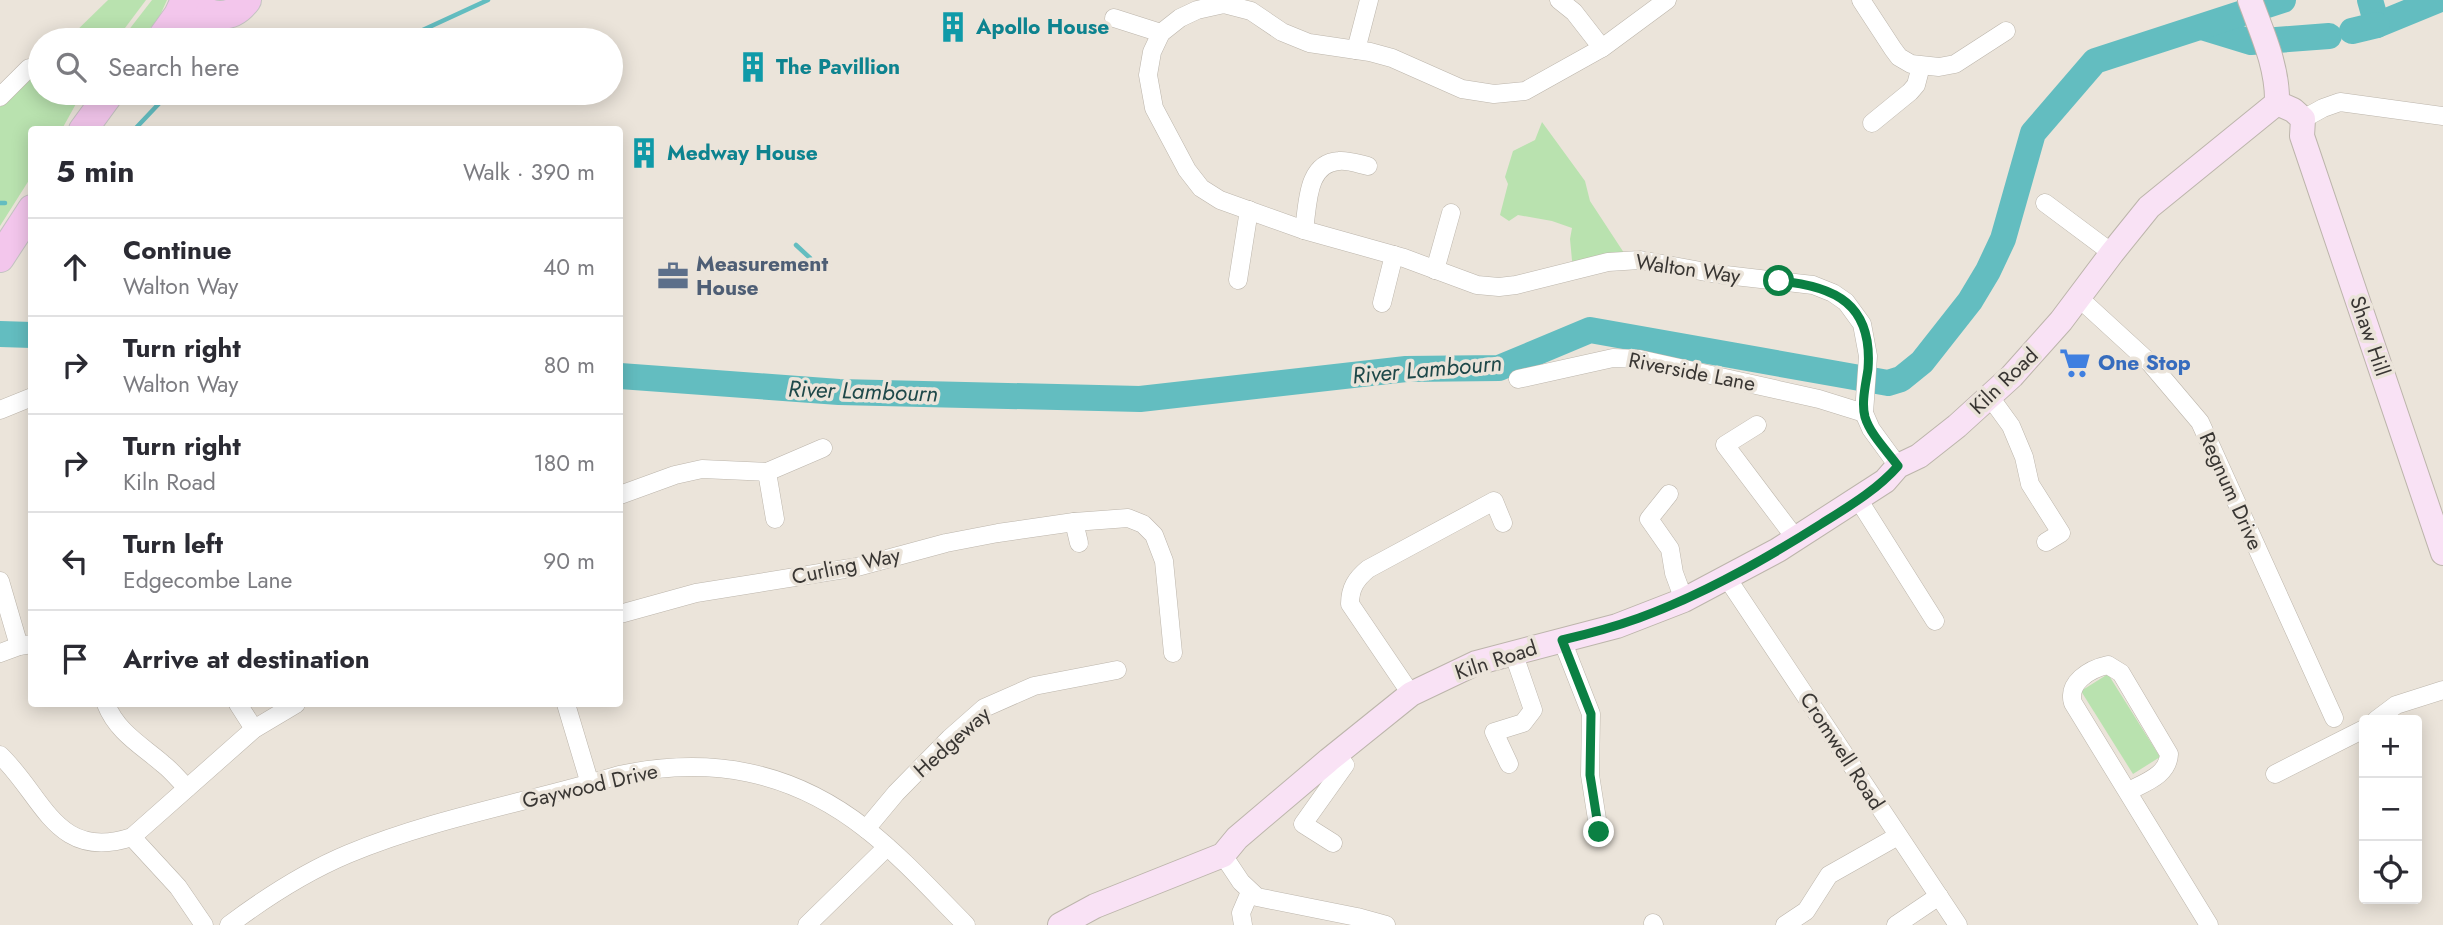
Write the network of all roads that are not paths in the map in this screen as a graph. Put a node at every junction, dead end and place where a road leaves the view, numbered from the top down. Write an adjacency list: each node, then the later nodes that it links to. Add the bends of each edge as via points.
1 (185, 0): 12 (main road)
2 (192, 0): 10 (main road)
3 (247, 0): 10 (main road, via 237,10)
4 (1369, 0): 17 (street)
5 (1559, 0): 16 (street)
6 (1861, 0): 18 (street, via 1899,57)
7 (2249, 0): 21 (street, via 2278,84)
8 (1663, 1): 16 (street)
9 (1238, 4): 15 (street, via 1197,10); 17 (street, via 1309,43)
10 (218, 16): 13 (main road)
11 (1114, 18): 15 (street)
12 (169, 28)
13 (200, 28)
14 (2006, 31): 18 (street, via 1961,62)
15 (1161, 33): 29 (street, Walton Way, via 1148,75 1154,108 1201,188)
16 (1602, 47): 17 (street, via 1525,90 1494,94 1462,89 1392,58)
17 (1356, 50)
18 (1921, 66): 25 (street, via 1916,85 1895,114)
19 (28, 69): 20 (street)
20 (12, 93)
21 (2277, 103): 24 (street); 33 (street, Kiln Road, via 2149,206)
22 (101, 105): 26 (main road)
23 (2443, 116): 24 (street, via 2340,102)
24 (2303, 119): 58 (street, Shaw Hill, via 2302,136)
25 (1872, 123)
26 (86, 126)
27 (1368, 166): 32 (street, via 1340,161 1323,166 1313,177)
28 (2045, 203): 33 (street)
29 (1249, 211): 32 (street, Walton Way); 37 (street)
30 (1451, 214): 36 (street)
31 (28, 215): 35 (main road)
32 (1304, 230): 34 (street, Walton Way)
33 (2112, 253): 38 (street, Kiln Road)
34 (1394, 255): 36 (street, Walton Way); 39 (street)
35 (0, 258)
36 (1435, 270): 43 (street, Walton Way, via 1477,285 1499,287 1628,259 1813,285 1840,297 1857,316 1867,341)
37 (1238, 280)
38 (2079, 298): 41 (street, Kiln Road); 77 (street, Regnum Drive, via 2150,363 2200,422)
39 (1382, 303)
40 (1518, 379): 43 (street, Riverside Lane, via 1613,358 1639,359)
41 (1990, 397): 47 (street, Kiln Road, via 1919,456); 56 (street, via 2011,426 2024,457 2023,487 2061,533)
42 (28, 399): 44 (street)
43 (1864, 409): 47 (street, via 1871,429)
44 (0, 410)
45 (1757, 425): 55 (street, via 1725,445)
46 (823, 448): 48 (street)
47 (1898, 466): 51 (street, Kiln Road)
48 (767, 472): 49 (street, via 702,469); 52 (street)
49 (623, 494)
50 (1669, 494): 61 (street, via 1649,519 1670,549)
51 (1858, 499): 55 (street, Kiln Road); 63 (street)
52 (775, 519)
53 (1074, 522): 57 (street); 62 (street, Curling Way, via 946,543 857,567 696,593); 68 (street, Curling Way, via 1128,518 1154,535 1180,634)
54 (1503, 523): 71 (street, via 1494,501 1368,569 1355,581 1350,604)
55 (1796, 539): 59 (street, Kiln Road)
56 (2046, 541)
57 (1079, 542)
58 (2443, 553)
59 (1727, 578): 61 (street, Kiln Road); 90 (street, Cromwell Road)
60 (0, 581): 65 (street)
61 (1684, 600): 64 (street, Kiln Road)
62 (623, 613)
63 (1936, 621)
64 (1562, 640): 66 (street, Kiln Road); 88 (street, via 1591,714 1590,775)
65 (25, 645): 67 (street)
66 (1513, 652): 71 (street, Kiln Road); 82 (street, via 1533,710 1523,723 1494,732)
67 (0, 653)
68 (1173, 653)
69 (1117, 670): 87 (street, Hedgeway, via 1098,682 1034,686 984,708 895,793)
70 (2443, 690): 76 (street, via 2396,705)
71 (1411, 694): 80 (street, Kiln Road)
72 (107, 707): 85 (street, via 122,731)
73 (240, 707): 78 (street)
74 (291, 707): 78 (street)
75 (567, 707): 84 (street)
76 (2383, 715)
77 (2334, 718)
78 (254, 729): 85 (street)
79 (2359, 732): 83 (street)
80 (1336, 754): 91 (street, via 1345,765 1303,824); 93 (street, Kiln Road)
81 (0, 755): 89 (street, via 42,809 75,838 96,844)
82 (1508, 764)
83 (2275, 774)
84 (590, 783): 87 (street, Gaywood Drive, via 646,769 728,768 793,786 834,806); 97 (street, Gaywood Drive, via 356,850 293,882)
85 (187, 788): 89 (street)
86 (2129, 791): 86 (street, via 2164,771 2169,754 2120,673 2108,665 2082,677 2071,695); 106 (street)
87 (866, 829): 92 (street, Gaywood Drive)
88 (1599, 832)
89 (132, 836): 96 (street, via 178,887)
90 (1898, 836): 95 (street, Cromwell Road); 103 (street, via 1829,875 1806,912)
91 (1333, 843)
92 (887, 847): 98 (street); 99 (street, Gaywood Drive)
93 (1223, 855): 94 (street); 100 (street, Kiln Road, via 1095,906)
94 (1250, 892): 101 (street, via 1241,913); 102 (street, via 1266,901)
95 (1939, 896): 104 (street); 105 (street, Cromwell Road)
96 (204, 925)
97 (229, 925)
98 (807, 925)
99 (966, 925)
100 (1060, 925)
101 (1243, 925)
102 (1386, 925)
103 (1785, 925)
104 (1896, 925)
105 (1958, 925)
106 (2209, 925)

